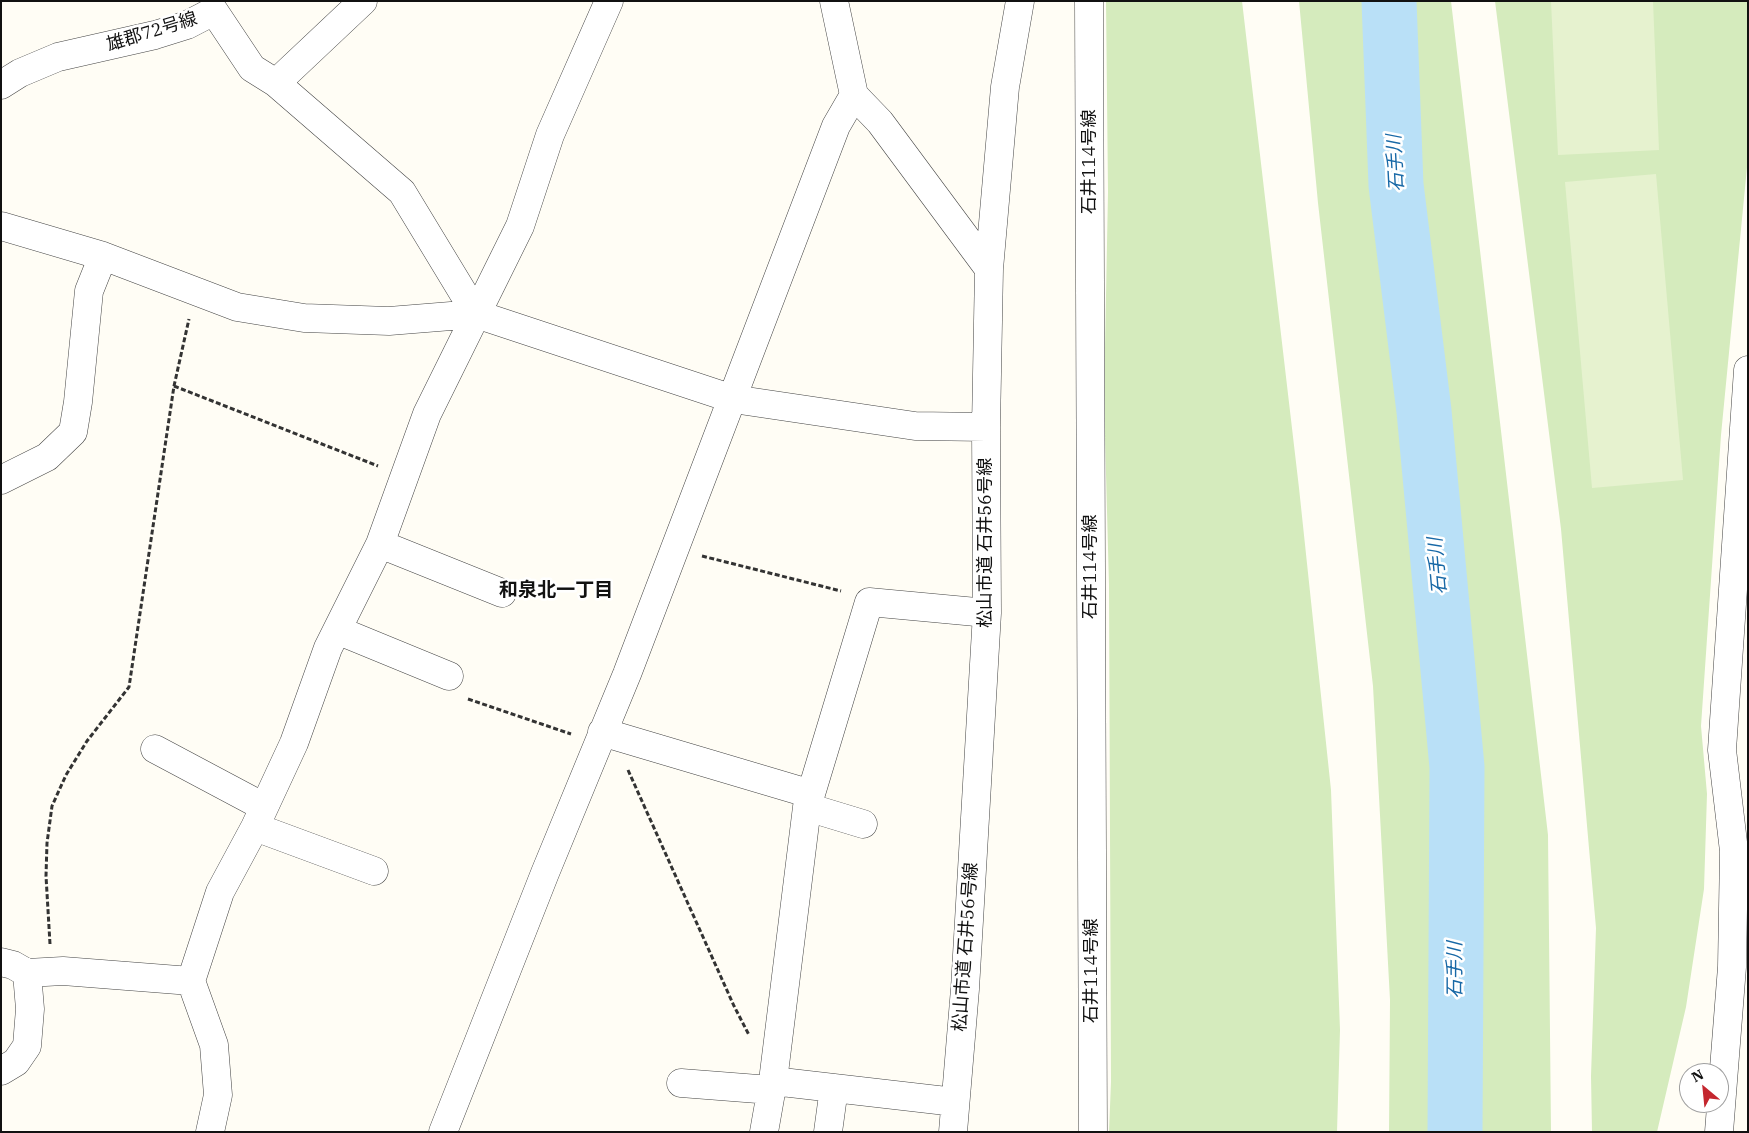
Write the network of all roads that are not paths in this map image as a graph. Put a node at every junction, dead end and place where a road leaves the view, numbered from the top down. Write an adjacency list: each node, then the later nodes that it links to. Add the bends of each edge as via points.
1 (363, 1): 7 (street)
2 (608, 1): 13 (street, via 550,135 520,226)
3 (834, 1): 9 (street)
4 (1020, 1): 12 (street, 松山市道 石井56号線, via 1005,87)
5 (1089, 1): 42 (street, 石井114号線)
6 (213, 5): 7 (street, 雄郡72号線, via 252,68); 8 (street, 雄郡72号線, via 187,25 58,57)
7 (276, 83): 13 (street, 雄郡72号線, via 402,192)
8 (1, 85)
9 (854, 95): 12 (street, via 880,122); 15 (street, via 836,126)
10 (1, 226): 11 (street)
11 (102, 256): 13 (street, via 237,307 304,318 390,320); 17 (street, via 89,291 73,432 47,457)
12 (989, 269): 16 (street, 松山市道 石井56号線)
13 (476, 314): 15 (street); 18 (street, via 427,414)
14 (1748, 370): 43 (street, via 1722,750 1734,852 1732,967)
15 (732, 399): 16 (street, via 914,426); 23 (street)
16 (986, 427): 20 (street, 松山市道 石井56号線)
17 (1, 480)
18 (380, 544): 19 (street); 21 (street)
19 (502, 593)
20 (987, 613): 25 (street, via 869,602); 36 (street, 松山市道 石井56号線, via 965,989)
21 (336, 630): 22 (street); 26 (street, via 294,743)
22 (449, 676)
23 (604, 737): 25 (street); 38 (street)
24 (155, 749): 26 (street)
25 (809, 800): 27 (street); 34 (street)
26 (259, 817): 28 (street); 31 (street, via 220,892)
27 (862, 824)
28 (374, 871)
29 (1, 962): 30 (street)
30 (39, 972): 31 (street); 32 (street, via 30,1009 27,1046 16,1062)
31 (192, 981): 37 (street, via 214,1045 218,1095)
32 (1, 1071)
33 (681, 1083): 34 (street)
34 (772, 1085): 35 (street); 39 (street)
35 (834, 1088): 36 (street); 40 (street)
36 (955, 1102): 41 (street, 松山市道 石井56号線)
37 (210, 1132)
38 (443, 1132)
39 (764, 1132)
40 (828, 1132)
41 (953, 1132)
42 (1093, 1132)
43 (1720, 1132)

